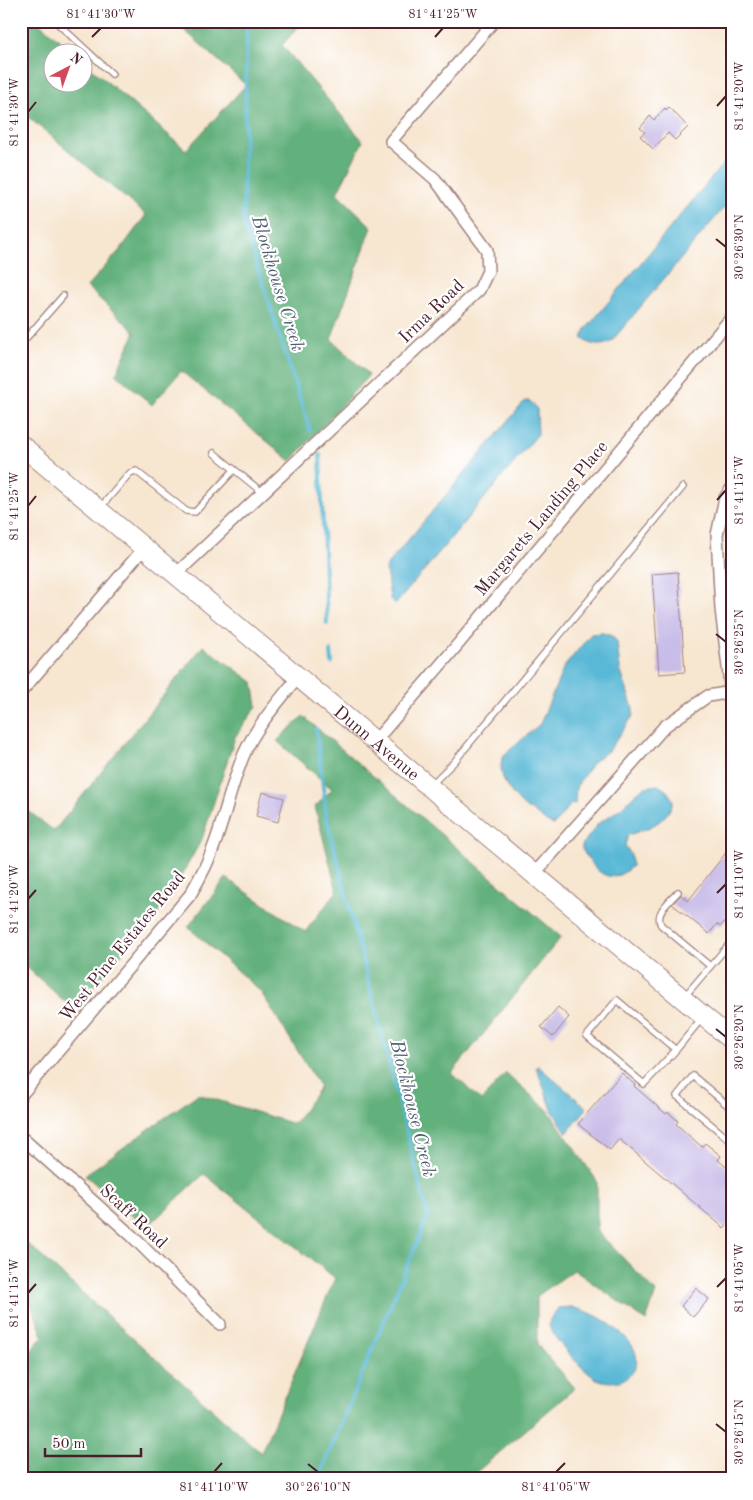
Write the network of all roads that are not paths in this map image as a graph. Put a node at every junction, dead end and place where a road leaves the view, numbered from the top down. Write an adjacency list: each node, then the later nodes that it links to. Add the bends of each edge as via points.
1 (55, 21): 3 (lane)
2 (494, 21): 14 (street, Irma Road, via 390,142 435,179 488,250 489,266 485,280 479,290)
3 (112, 74)
4 (21, 144): 5 (lane)
5 (21, 148)
6 (63, 296): 8 (lane)
7 (732, 317): 21 (street, Margarets Landing Place)
8 (21, 344)
9 (21, 445): 15 (main road, Dunn Avenue)
10 (214, 453): 11 (lane)
11 (234, 470): 14 (lane); 15 (lane, via 195,512 186,511 136,471)
12 (682, 487): 22 (lane)
13 (732, 488): 20 (street, via 725,498 717,535 721,609)
14 (263, 493): 17 (street, Irma Road)
15 (99, 510): 16 (main road, Dunn Avenue)
16 (144, 548): 17 (main road, Dunn Avenue); 19 (street)
17 (176, 574): 18 (main road, Dunn Avenue)
18 (298, 677): 21 (main road, Dunn Avenue); 31 (street, West Pine Estates Road, via 245,751 215,844 190,895)
19 (21, 692)
20 (731, 692): 23 (street, via 708,696 665,726)
21 (375, 741): 22 (main road, Dunn Avenue)
22 (430, 787): 23 (main road, Dunn Avenue)
23 (534, 874): 27 (main road, Dunn Avenue)
24 (678, 892): 26 (lane, via 658,914 658,920)
25 (732, 941): 26 (lane)
26 (710, 966): 27 (lane)
27 (682, 999): 28 (main road, Dunn Avenue)
28 (703, 1016): 29 (main road, Dunn Avenue); 30 (lane)
29 (732, 1040)
30 (676, 1050): 30 (lane, via 644,1084 588,1036 618,1000)
31 (21, 1095)
32 (732, 1109): 34 (lane, via 693,1076 677,1096)
33 (21, 1138): 35 (street, Scaff Road, via 132,1236)
34 (732, 1142)
35 (220, 1324)

